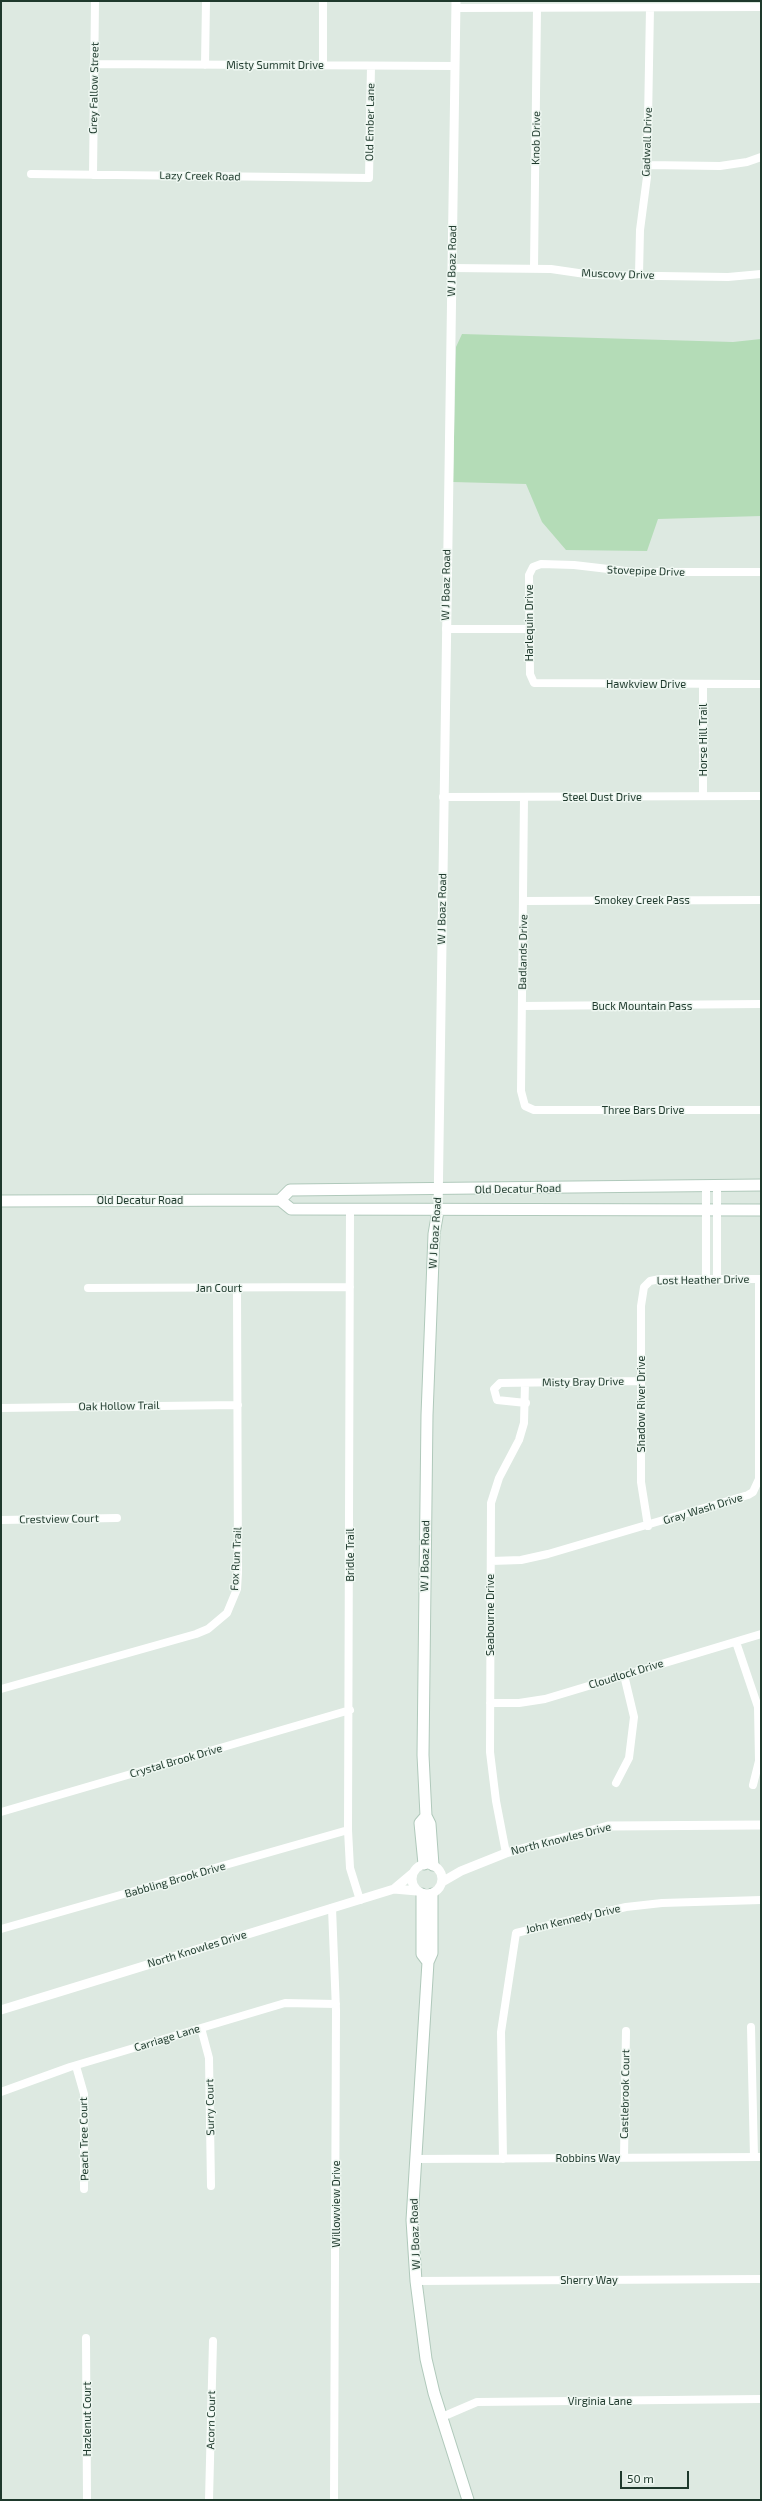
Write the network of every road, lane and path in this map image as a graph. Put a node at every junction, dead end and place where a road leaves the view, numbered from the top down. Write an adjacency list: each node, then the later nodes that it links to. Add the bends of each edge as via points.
1 (95, 1): 8 (street, Grey Fallow Street)
2 (206, 1): 9 (street)
3 (324, 1): 10 (street)
4 (456, 5): 6 (street); 12 (street, W J Boaz Road)
5 (761, 7): 7 (street)
6 (537, 8): 7 (street); 19 (street, Knob Drive)
7 (650, 8): 14 (street, Gadwall Drive)
8 (94, 64): 9 (street, Misty Summit Drive); 16 (street, Grey Fallow Street)
9 (205, 65): 10 (street, Misty Summit Drive)
10 (323, 65): 11 (street, Misty Summit Drive)
11 (371, 66): 12 (street, Misty Summit Drive); 17 (street, Old Ember Lane)
12 (455, 66): 18 (street, W J Boaz Road)
13 (761, 157): 14 (street, via 720,166)
14 (647, 166): 21 (street, Gadwall Drive, via 640,230)
15 (31, 174): 16 (street, Lazy Creek Road)
16 (93, 175): 17 (street, Lazy Creek Road)
17 (370, 178)
18 (452, 268): 19 (street, Muscovy Drive); 24 (street, W J Boaz Road)
19 (534, 268): 21 (street, Muscovy Drive, via 592,275)
20 (761, 274): 21 (street, Muscovy Drive, via 728,277)
21 (639, 275)
22 (533, 567): 23 (street, Stovepipe Drive, via 556,564 628,572); 25 (street, Harlequin Drive, via 529,575)
23 (761, 572)
24 (446, 629): 25 (street); 31 (street, W J Boaz Road)
25 (529, 629): 26 (street, Harlequin Drive)
26 (532, 681): 27 (street, Hawkview Drive, via 537,684)
27 (703, 684): 28 (street, Hawkview Drive); 29 (street, Horse Hill Trail)
28 (761, 684)
29 (703, 796): 30 (street, Steel Dust Drive); 32 (street, Steel Dust Drive)
30 (761, 796)
31 (443, 797): 32 (street, Steel Dust Drive); 41 (street, W J Boaz Road)
32 (524, 798): 34 (street, Badlands Drive)
33 (761, 900): 34 (street, Smokey Creek Pass)
34 (523, 901): 36 (street, Badlands Drive)
35 (761, 1004): 36 (street, Buck Mountain Pass)
36 (522, 1006): 37 (street, Badlands Drive, via 521,1091)
37 (525, 1106): 38 (street, Three Bars Drive, via 529,1109 542,1110)
38 (761, 1110)
39 (761, 1185): 40 (main road, Old Decatur Road)
40 (712, 1186): 41 (main road, Old Decatur Road); 45 (street)
41 (438, 1189): 42 (main road, Old Decatur Road, via 290,1190); 47 (street, W J Boaz Road)
42 (280, 1200): 43 (main road, Old Decatur Road); 44 (main road, Old Decatur Road, via 291,1209)
43 (1, 1201)
44 (350, 1209): 47 (main road, Old Decatur Road); 52 (street, Bridle Trail)
45 (711, 1210): 46 (main road, Old Decatur Road); 47 (main road, Old Decatur Road); 48 (street); 49 (street)
46 (761, 1210)
47 (438, 1211): 76 (main road, W J Boaz Road, via 434,1234 427,1415 423,1755 426,1816 420,1823)
48 (706, 1279): 49 (street, Lost Heather Drive); 51 (street, Lost Heather Drive, via 660,1279)
49 (717, 1279): 50 (street, Lost Heather Drive)
50 (760, 1279): 62 (street, Gray Wash Drive, via 759,1472 756,1488 748,1496)
51 (647, 1284): 55 (street, Shadow River Drive, via 641,1296)
52 (350, 1287): 54 (street, Jan Court); 69 (street, Bridle Trail)
53 (88, 1288): 54 (street, Jan Court)
54 (237, 1288): 58 (street, Fox Run Trail)
55 (641, 1381): 56 (street, Misty Bray Drive); 62 (street, Shadow River Drive, via 641,1488)
56 (525, 1384): 57 (street, Seabourne Drive); 57 (street, Misty Bray Drive, via 500,1383 494,1389 494,1394 497,1400)
57 (526, 1403): 63 (street, Seabourne Drive, via 519,1440 499,1478 491,1503)
58 (238, 1405): 59 (street, Oak Hollow Trail); 67 (street, Fox Run Trail, via 238,1573 237,1589 227,1613 208,1629 196,1634)
59 (1, 1408)
60 (117, 1518): 61 (street, Crestview Court)
61 (1, 1520)
62 (648, 1526): 63 (street, Gray Wash Drive, via 528,1559)
63 (491, 1561): 68 (street, Seabourne Drive)
64 (761, 1634): 65 (street, Cloudlock Drive)
65 (736, 1642): 66 (street, Cloudlock Drive); 71 (street, via 758,1707 759,1761)
66 (624, 1675): 68 (street, Cloudlock Drive, via 537,1700); 70 (street, via 634,1717 629,1758)
67 (1, 1689)
68 (490, 1703): 75 (street, Seabourne Drive, via 492,1775)
69 (350, 1710): 72 (street, Crystal Brook Drive); 74 (street, Bridle Trail)
70 (616, 1783)
71 (753, 1784)
72 (1, 1812)
73 (761, 1825): 75 (street, North Knowles Drive, via 608,1826)
74 (348, 1830): 82 (street, Bridle Trail, via 350,1868); 85 (street, Babbling Brook Drive)
75 (506, 1853): 77 (street, North Knowles Drive)
76 (432, 1866): 77 (street, North Knowles Drive); 78 (street); 79 (street)
77 (461, 1871): 79 (street, North Knowles Drive)
78 (413, 1873): 80 (street, North Knowles Drive); 81 (street, via 412,1883)
79 (442, 1882): 81 (street, via 437,1891)
80 (394, 1889): 81 (street, North Knowles Drive); 82 (street, North Knowles Drive)
81 (424, 1893): 95 (main road, W J Boaz Road, via 432,1953 428,1962 424,2053)
82 (360, 1900): 84 (street, North Knowles Drive)
83 (761, 1900): 96 (street, John Kennedy Drive, via 662,1903 626,1907 516,1933 501,2032)
84 (332, 1908): 86 (street, Willowview Drive); 87 (street, North Knowles Drive)
85 (1, 1929)
86 (336, 2004): 89 (street, Carriage Lane, via 284,2003); 107 (street, Willowview Drive)
87 (1, 2010)
88 (751, 2027): 93 (street)
89 (201, 2028): 91 (street, Carriage Lane); 97 (street, Surry Court, via 209,2058)
90 (626, 2031): 94 (street, Castlebrook Court)
91 (76, 2066): 92 (street, Carriage Lane); 98 (street, Peach Tree Court, via 84,2094)
92 (1, 2092)
93 (757, 2157): 94 (street, Robbins Way)
94 (624, 2158): 96 (street, Robbins Way)
95 (414, 2159): 96 (street, Robbins Way); 100 (main road, W J Boaz Road, via 412,2220)
96 (502, 2159)
97 (210, 2186)
98 (84, 2189)
99 (761, 2279): 100 (street, Sherry Way)
100 (416, 2281): 104 (main road, W J Boaz Road, via 426,2360)
101 (86, 2338): 105 (street, Hazlenut Court)
102 (212, 2341): 106 (street, Acorn Court)
103 (761, 2399): 104 (street, Virginia Lane, via 477,2402)
104 (442, 2417): 108 (main road, W J Boaz Road)
105 (87, 2500)
106 (209, 2500)
107 (334, 2500)
108 (468, 2500)

